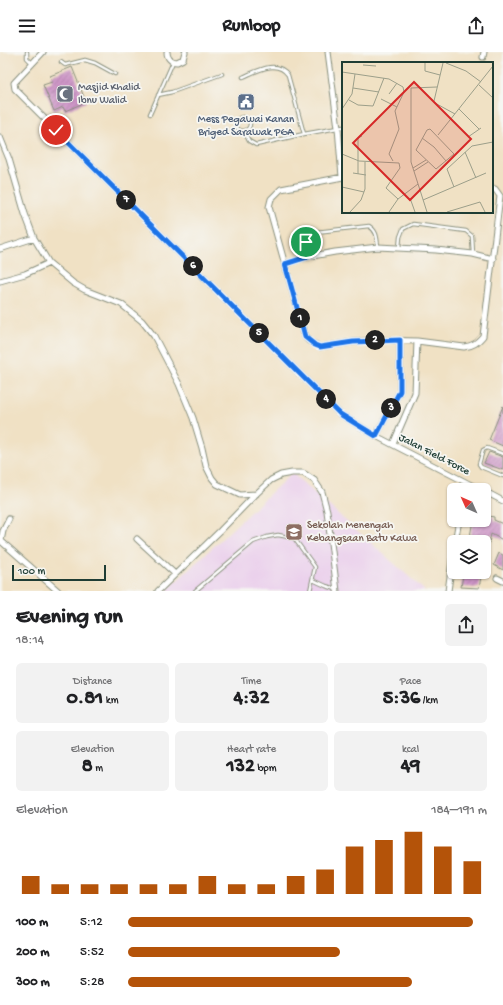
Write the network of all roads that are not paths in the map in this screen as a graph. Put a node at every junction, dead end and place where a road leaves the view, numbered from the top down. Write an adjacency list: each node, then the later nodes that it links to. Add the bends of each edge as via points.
1 (27, 52): 6 (lane, via 27,58)
2 (43, 52): 6 (street)
3 (167, 52): 8 (street)
4 (185, 52): 8 (street, via 183,59)
5 (330, 52): 14 (street)
6 (32, 62): 32 (street, Jalan Field Force, via 14,83 15,89 340,414)
7 (61, 62): 9 (lane, via 65,65 85,60)
8 (173, 62): 12 (lane)
9 (115, 74)
10 (222, 74): 12 (lane)
11 (243, 76): 16 (lane, via 272,66 284,70 288,75)
12 (158, 95): 13 (lane)
13 (150, 114)
14 (341, 128): 16 (lane); 18 (street)
15 (244, 130): 15 (lane, via 248,128 249,123 246,118 240,117 236,126); 16 (lane, via 249,141 256,145)
16 (304, 134)
17 (0, 137): 20 (street)
18 (342, 177): 28 (street, via 281,189 271,199 269,206)
19 (493, 188): 26 (street, via 500,196)
20 (34, 238): 23 (street); 27 (street)
21 (378, 247): 22 (street); 25 (street); 25 (lane, via 377,234 369,226 316,232 308,236)
22 (399, 248): 24 (street); 24 (lane, via 403,229 413,224 466,231 472,236)
23 (0, 249)
24 (472, 254): 26 (street)
25 (307, 257): 28 (street)
26 (493, 259): 31 (street, via 483,336 477,343 464,347)
27 (49, 263): 29 (street, via 25,274); 37 (street, via 73,283 121,304 142,321 154,336 178,384 193,418 206,466 212,478 217,484 240,495)
28 (285, 264): 30 (street, via 305,337 309,341 320,347 353,342)
29 (0, 281)
30 (400, 340): 31 (street); 32 (street, via 400,391)
31 (416, 341): 33 (street, via 415,393)
32 (376, 436): 33 (street, Jalan Field Force)
33 (393, 444): 36 (street, Jalan Field Force)
34 (503, 454): 35 (lane, via 486,448 479,464)
35 (503, 476)
36 (467, 483)
37 (256, 494): 42 (street); 47 (street, via 271,480 281,475 303,473 314,480 322,492 327,511)
38 (491, 495): 39 (street, Jalan Field Force)
39 (503, 501)
40 (10, 519): 48 (street, via 2,532 1,541)
41 (138, 539): 42 (street)
42 (175, 574): 49 (street)
43 (497, 578): 46 (street)
44 (450, 579): 52 (street)
45 (313, 580): 47 (lane); 50 (lane, via 315,567 294,538 278,535 253,542); 51 (lane)
46 (503, 581)
47 (337, 590)
48 (58, 591)
49 (158, 591)
50 (195, 591)
51 (310, 591)
52 (448, 591)

